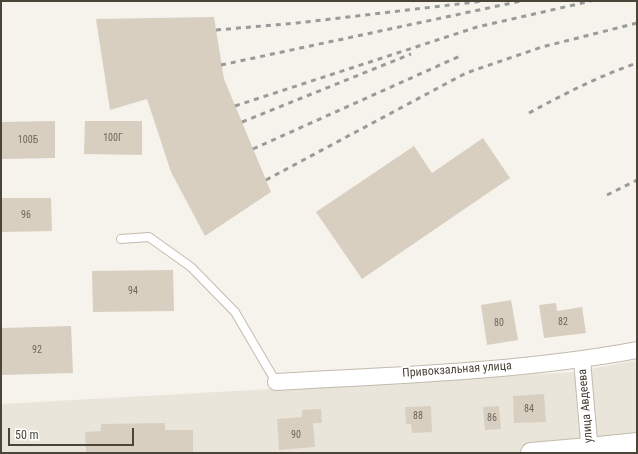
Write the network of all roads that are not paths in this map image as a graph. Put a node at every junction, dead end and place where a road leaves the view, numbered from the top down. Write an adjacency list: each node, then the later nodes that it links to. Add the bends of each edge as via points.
1 (121, 239): 4 (lane, via 149,237 191,267 235,312)
2 (637, 350): 3 (street, Привокзальная улица)
3 (582, 360): 4 (street, Привокзальная улица, via 464,371); 6 (street, улица Авдеева)
4 (276, 382)
5 (637, 442): 6 (street)
6 (589, 451): 7 (street)
7 (531, 453)

